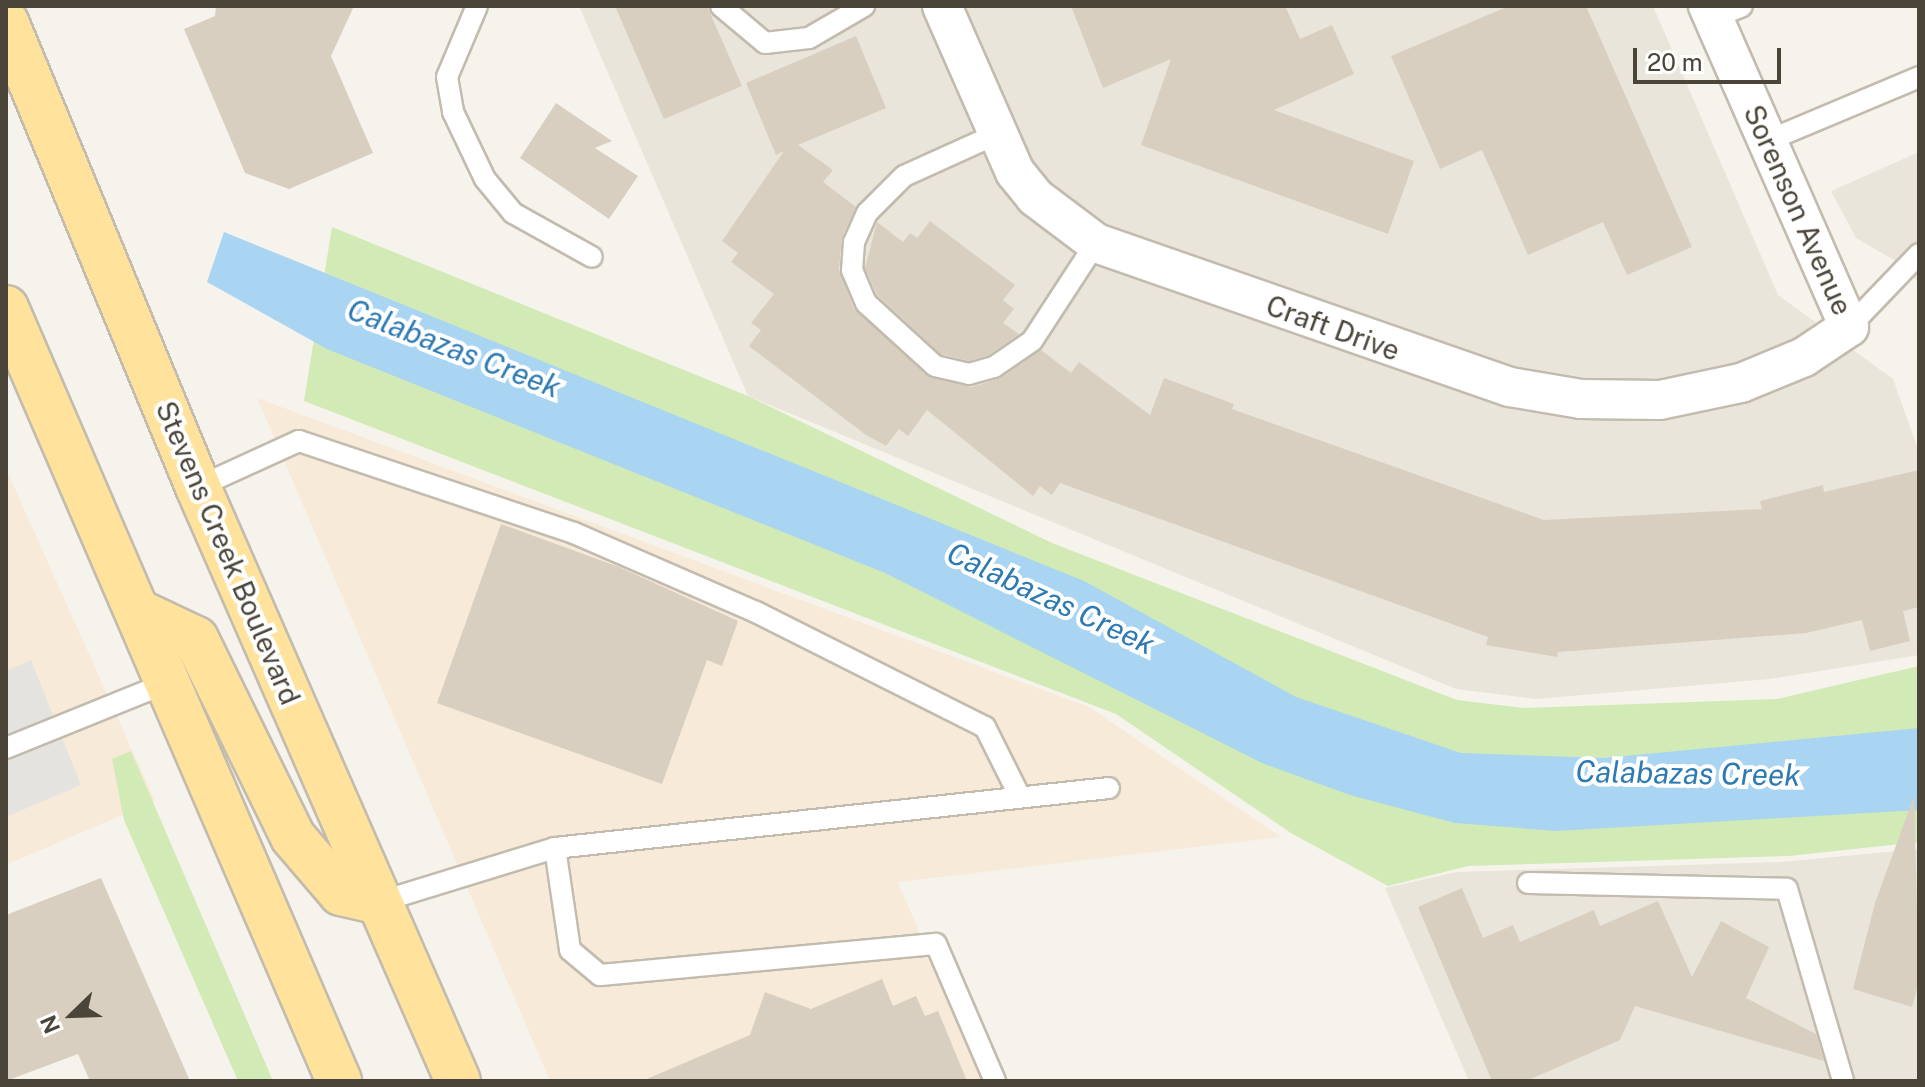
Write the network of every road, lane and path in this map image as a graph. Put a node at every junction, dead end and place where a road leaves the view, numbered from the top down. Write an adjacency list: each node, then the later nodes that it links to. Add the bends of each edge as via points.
1 (477, 6): 12 (lane, via 447,77 453,112 485,179 513,213)
2 (721, 6): 3 (lane, via 765,43 809,38)
3 (864, 6)
4 (942, 6): 8 (street, Craft Drive)
5 (1721, 10): 9 (street, Sorenson Avenue)
6 (7, 28): 15 (main road, Stevens Creek Boulevard)
7 (1919, 77): 9 (lane)
8 (999, 133): 10 (street, Craft Drive, via 1015,172 1035,197); 10 (lane, via 904,176 867,213 854,242 852,270 866,303 935,366 969,374 1005,362 1032,341)
9 (1767, 141): 14 (street, Sorenson Avenue)
10 (1096, 243): 14 (street, Craft Drive, via 1434,364 1510,387 1581,399 1660,400 1741,383 1804,357)
11 (1919, 254): 14 (lane)
12 (592, 257)
13 (6, 308): 16 (main road)
14 (1849, 327)
15 (198, 487): 20 (lane, via 299,441 574,533 756,612 985,727); 23 (main road, Stevens Creek Boulevard)
16 (137, 611): 17 (main road); 23 (main road, via 196,639 293,837 341,893)
17 (169, 682): 18 (lane); 24 (main road)
18 (6, 748)
19 (1109, 788): 20 (lane)
20 (1020, 797): 21 (lane)
21 (555, 848): 23 (lane); 26 (lane, via 570,950 600,975 936,944)
22 (1528, 883): 27 (lane, via 1787,889)
23 (379, 902): 25 (main road, Stevens Creek Boulevard)
24 (339, 1081)
25 (458, 1081)
26 (995, 1081)
27 (1843, 1081)

